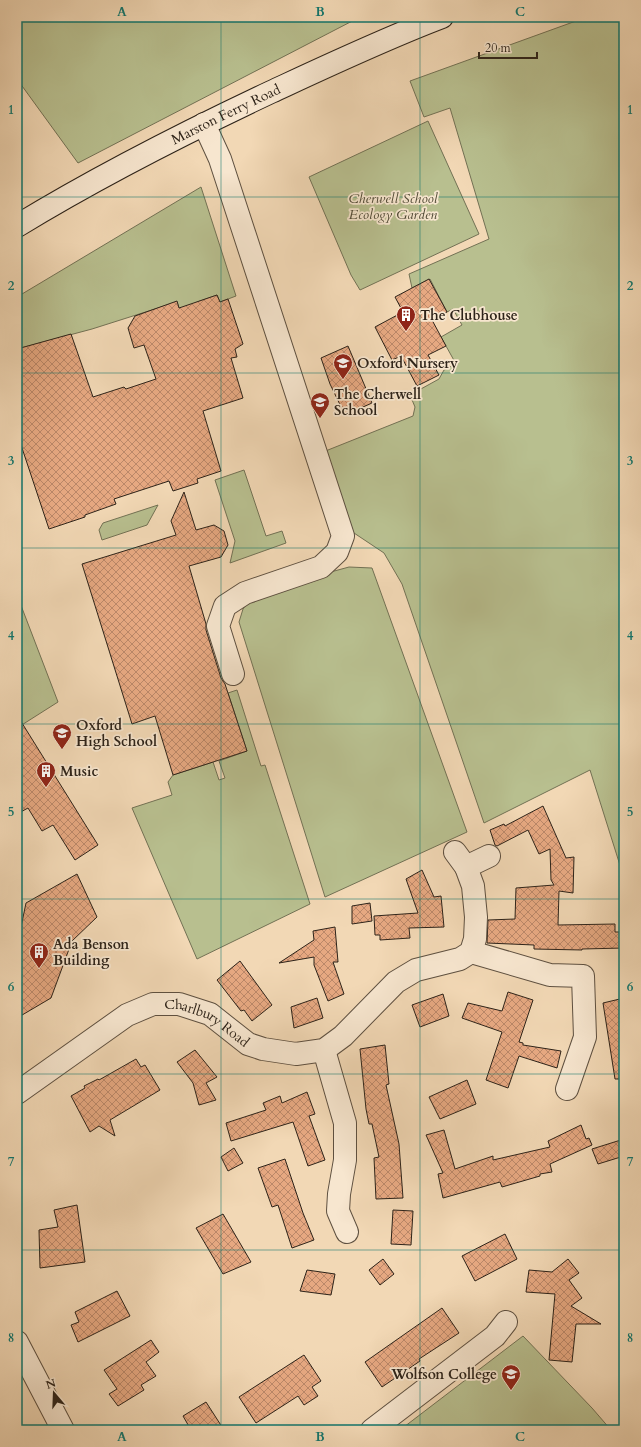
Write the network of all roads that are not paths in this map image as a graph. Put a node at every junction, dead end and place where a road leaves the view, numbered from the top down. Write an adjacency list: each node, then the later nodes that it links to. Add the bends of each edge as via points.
1 (442, 17): 2 (street, Marston Ferry Road, via 343,58)
2 (204, 124): 3 (street, Marston Ferry Road); 4 (street, via 220,159 343,536 337,552 321,567 244,593 225,606 218,626)
3 (17, 226)
4 (233, 674)
5 (489, 856): 6 (street, via 461,860 473,886 476,916 475,939)
6 (471, 952): 7 (street, Charlbury Road, via 460,959 416,970 396,982 343,1036); 8 (street, via 550,975 583,976 585,1037)
7 (324, 1050): 9 (street, Charlbury Road, via 296,1054 263,1049 248,1044 210,1014 179,1004 153,1004 127,1015); 10 (street, via 345,1123 345,1160 338,1211)
8 (567, 1089)
9 (17, 1093)
10 (347, 1232)
11 (506, 1322): 14 (street, via 495,1336)
12 (17, 1342): 13 (street)
13 (63, 1430)
14 (372, 1430)

